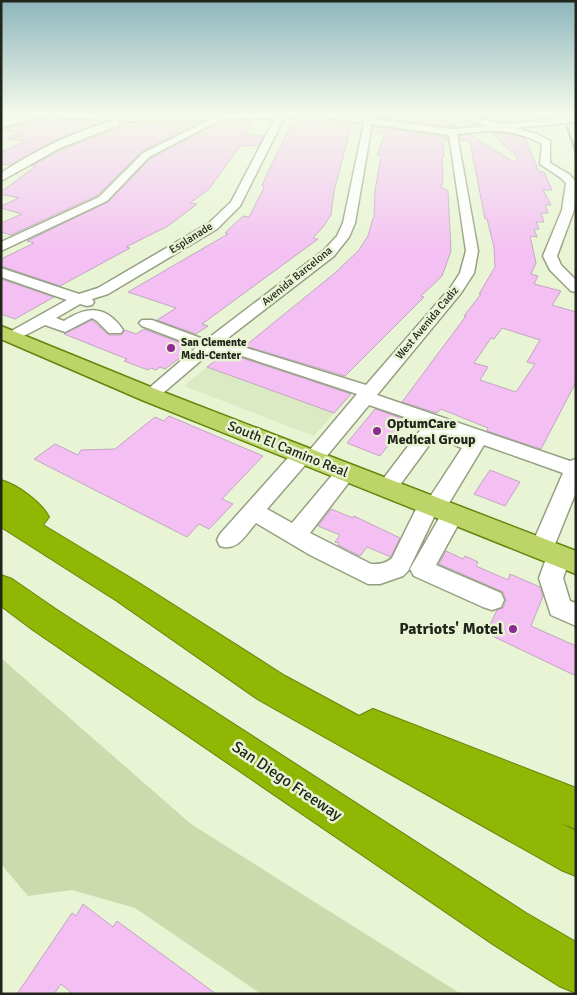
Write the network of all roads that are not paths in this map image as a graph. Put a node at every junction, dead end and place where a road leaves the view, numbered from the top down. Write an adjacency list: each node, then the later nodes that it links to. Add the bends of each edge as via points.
1 (28, 159): 9 (street)
2 (142, 159): 11 (street, via 103,199)
3 (248, 159): 8 (street, Esplanade)
4 (254, 159): 10 (street, Esplanade)
5 (361, 159): 20 (street, Avenida Barcelona, via 343,237 329,253)
6 (457, 159): 21 (street, West Avenida Cadiz, via 472,250 467,274)
7 (546, 159): 13 (street, via 545,164 571,183 568,210 550,256 555,267)
8 (239, 171)
9 (1, 178)
10 (236, 204): 14 (street, Esplanade, via 213,226 103,291); 14 (street, Esplanade, via 224,199 205,219 88,287)
11 (1, 247)
12 (1, 272): 14 (street)
13 (576, 288)
14 (79, 299): 15 (street); 16 (street, Esplanade)
15 (94, 304)
16 (44, 319): 18 (street, via 66,327 83,315 92,313 104,316); 19 (street, Esplanade)
17 (147, 323): 20 (street)
18 (115, 330)
19 (7, 335): 22 (main road, South El Camino Real)
20 (208, 346): 21 (street, via 228,346); 22 (street, Avenida Barcelona)
21 (366, 394): 23 (street, West Avenida Cadiz); 24 (street)
22 (150, 395): 23 (main road, South El Camino Real)
23 (308, 457): 25 (main road, South El Camino Real); 29 (street, West Avenida Cadiz)
24 (575, 469): 33 (street)
25 (346, 472): 26 (main road, South El Camino Real); 31 (street)
26 (387, 488): 28 (main road, South El Camino Real); 28 (street, via 431,429 474,445)
27 (1, 490): 35 (highway)
28 (439, 509): 31 (street, via 400,564 380,574 368,574); 33 (main road, South El Camino Real); 36 (street, via 422,569)
29 (253, 511): 31 (street); 32 (street, West Avenida Cadiz)
30 (1, 513): 35 (highway)
31 (295, 536)
32 (228, 540)
33 (558, 556): 37 (street, via 551,578 560,608)
34 (1, 588): 41 (highway, San Diego Freeway, via 510,929)
35 (128, 592): 38 (highway)
36 (492, 600)
37 (576, 615)
38 (272, 688): 39 (highway); 40 (highway)
39 (576, 809)
40 (576, 855)
41 (576, 969)

